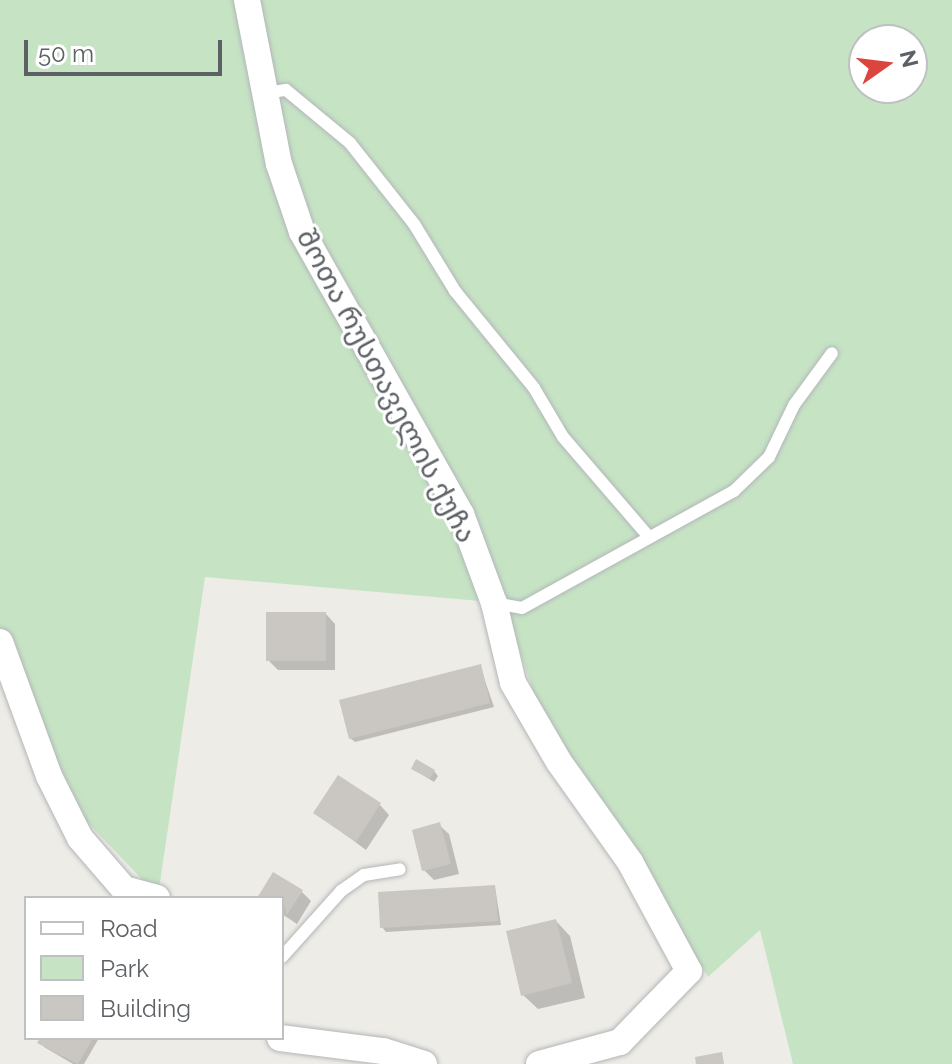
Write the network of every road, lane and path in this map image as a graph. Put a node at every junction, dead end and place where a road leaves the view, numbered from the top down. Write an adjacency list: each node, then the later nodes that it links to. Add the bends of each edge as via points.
1 (247, 0): 2 (street, შოთა რუსთაველის ქუჩა)
2 (266, 93): 4 (lane, via 286,90 350,143 414,224 455,291 534,388 563,437); 5 (street, შოთა რუსთაველის ქუჩა, via 279,164 302,232 461,514)
3 (832, 353): 4 (lane, via 794,405 769,457 734,491)
4 (649, 537): 5 (lane, via 622,557 522,608)
5 (494, 603): 12 (street, შოთა რუსთაველის ქუჩა, via 513,683 559,762 630,862 689,971 620,1042)
6 (0, 642): 8 (street, via 49,776 80,838 124,889)
7 (400, 869): 9 (lane, via 364,875 341,891)
8 (150, 896)
9 (284, 955)
10 (284, 1039): 11 (street, via 383,1051)
11 (424, 1064)
12 (539, 1064)

